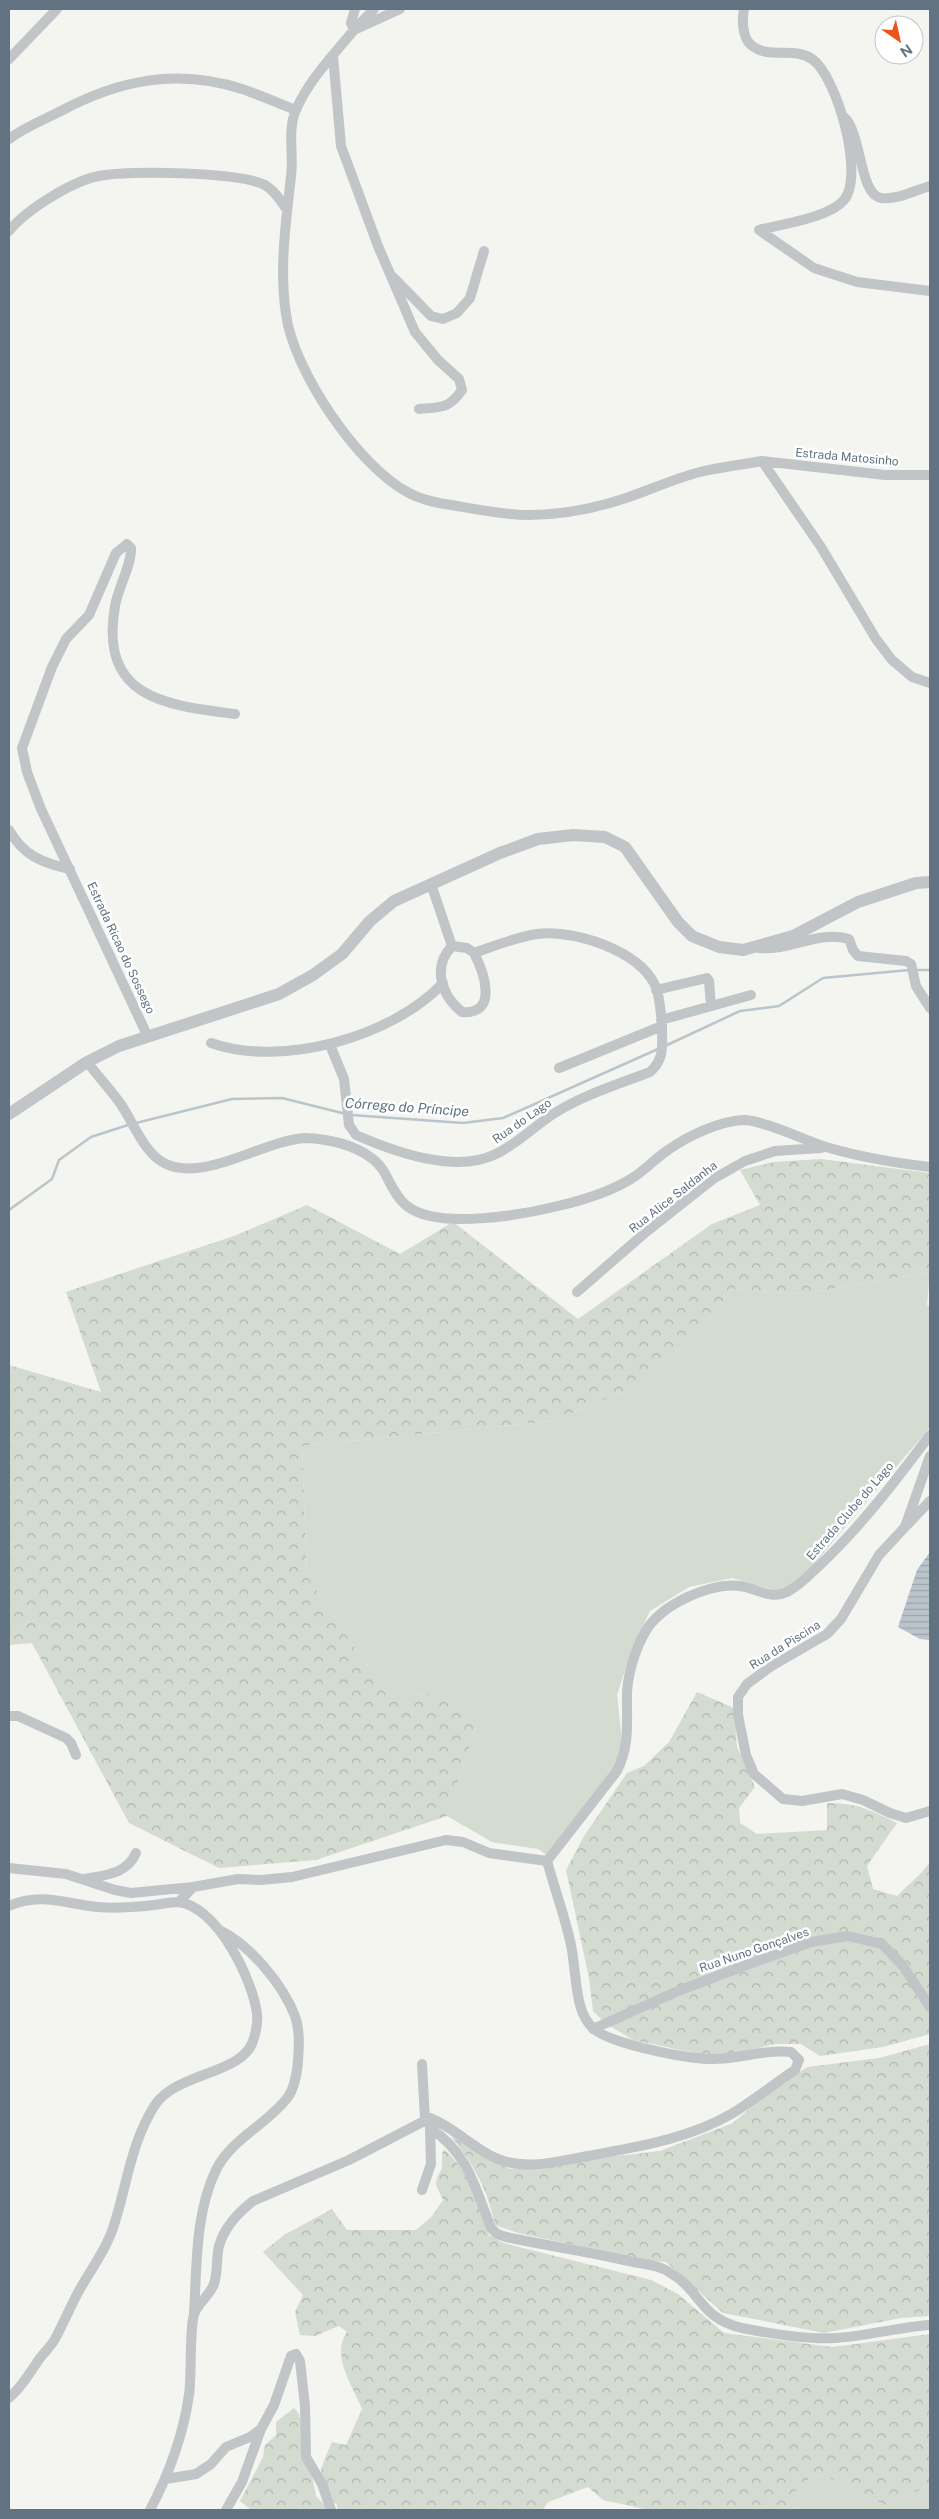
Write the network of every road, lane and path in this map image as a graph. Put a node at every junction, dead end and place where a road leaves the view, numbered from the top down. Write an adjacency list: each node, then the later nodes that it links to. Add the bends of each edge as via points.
1 (58, 9): 8 (street)
2 (355, 9): 6 (street, via 351,23)
3 (374, 9): 6 (street)
4 (400, 9): 6 (street)
5 (744, 9): 10 (street, via 743,28 751,44 764,53 799,53 811,59 825,74)
6 (354, 30): 7 (street)
7 (333, 56): 9 (street); 16 (street, via 341,146)
8 (9, 59)
9 (296, 110): 11 (street, via 243,89 210,81 154,79 123,84 82,99); 13 (street, Estrada Matosinho)
10 (843, 116): 12 (street, via 850,122 856,137 864,174 872,192 880,198 893,197); 17 (street, via 851,164 851,188 844,201 832,210 759,230 814,268 856,282)
11 (9, 139)
12 (930, 186)
13 (287, 210): 14 (street, via 275,192 249,178 126,173 98,176 71,187 27,214); 19 (street, Estrada Matosinho, via 282,278 286,315 298,356 322,402 348,436 382,475 410,494 456,506 527,515 582,510 700,472)
14 (9, 231)
15 (484, 251): 16 (street, via 470,298 457,313 443,319 431,316)
16 (389, 272): 18 (street, via 415,332 459,379 462,390 454,402 444,407)
17 (930, 291)
18 (419, 409)
19 (762, 461): 20 (street, Estrada Matosinho); 21 (street, via 821,547 876,639 892,660 912,677)
20 (930, 476)
21 (930, 683)
22 (235, 714): 24 (street, Estrada Ricao do Sossego, via 183,707 142,691 127,679 118,666 114,640 115,608 132,556 127,544 121,546 89,615 66,639 52,667 22,748 41,809)
23 (9, 830): 24 (street, via 15,842 32,858)
24 (70, 869): 36 (street, Estrada Ricao do Sossego)
25 (930, 882): 28 (street, via 916,883 858,902 794,936)
26 (431, 884): 27 (street); 28 (street, via 538,839 605,836 625,847 678,922 692,936 719,947); 36 (street, via 394,901 370,921 342,954 288,989)
27 (452, 946): 29 (street, via 467,948); 30 (street, via 442,959)
28 (759, 948): 34 (street, via 776,950 835,935 849,939 858,956 906,961)
29 (474, 953): 30 (street, via 485,984 486,999 481,1009 472,1013 462,1012 446,997); 31 (street, via 536,934 563,933 619,952 640,966)
30 (443, 983): 38 (street, via 428,999 407,1012)
31 (656, 990): 33 (street, via 706,978); 35 (street)
32 (751, 995): 33 (street)
33 (711, 1006): 35 (street)
34 (930, 1008)
35 (661, 1023): 38 (street, Rua do Lago, via 659,1064 650,1072 578,1100 495,1155 467,1164 442,1162 356,1135 349,1125 344,1079); 40 (street)
36 (148, 1037): 39 (street, via 119,1046)
37 (211, 1043): 38 (street, via 227,1049 288,1052)
38 (330, 1045)
39 (87, 1062): 41 (street); 42 (street, via 127,1114 138,1135 159,1161 170,1166 201,1168 306,1138 342,1143 369,1156 382,1168 406,1206 419,1213 464,1220 558,1206 607,1192 635,1177 669,1150 694,1136 742,1120 756,1121)
40 (559, 1068)
41 (9, 1114)
42 (828, 1147): 43 (street, via 894,1163); 44 (street, Rua Alice Saldanha, via 775,1151 745,1160 713,1179)
43 (930, 1167)
44 (577, 1292)
45 (928, 1439): 53 (street, Estrada Clube do Lago, via 832,1553 798,1586 772,1595 740,1586 719,1586 687,1597 660,1614 636,1651 626,1699 628,1735 624,1757 617,1771)
46 (930, 1456): 48 (street, Rua da Piscina)
47 (930, 1501): 48 (street, Rua da Piscina)
48 (905, 1527): 51 (street, Rua da Piscina, via 879,1555 841,1619 827,1634 770,1666 747,1684 738,1697 738,1715 746,1755 754,1774 784,1800 802,1801 842,1794 906,1818)
49 (9, 1716): 50 (street, via 18,1716 66,1738)
50 (76, 1755)
51 (930, 1810)
52 (136, 1852): 55 (street, via 124,1868)
53 (548, 1861): 56 (street, via 489,1852 463,1842 446,1840 292,1877 238,1879); 61 (street, via 563,1909 580,2005)
54 (9, 1868): 55 (street)
55 (84, 1879): 56 (street, via 131,1893)
56 (193, 1887): 57 (street)
57 (179, 1902): 58 (street, via 131,1908 38,1898); 59 (street, via 207,1917)
58 (9, 1906)
59 (221, 1932): 65 (street, via 235,1938 270,1972 295,2016 299,2039 297,2068 288,2097 235,2144 216,2170 203,2208); 67 (street, via 252,1988 258,2016 254,2040 229,2066 172,2088 156,2104 138,2136 114,2226 105,2247 54,2341 36,2362 20,2390)
60 (930, 2007): 61 (street, Rua Nuno Gonçalves, via 903,1966 882,1944 848,1936 810,1942 749,1964)
61 (593, 2029): 63 (street, via 610,2038 684,2057 730,2059 780,2051 792,2052 798,2060 795,2070 732,2114 695,2130 639,2146 551,2162 512,2163 490,2155 446,2124)
62 (422, 2064): 63 (street)
63 (428, 2122): 64 (street, via 431,2164); 65 (street, via 253,2201 241,2210 219,2246 215,2282); 66 (street, via 459,2154 477,2189 491,2228 497,2234 619,2258 669,2272 690,2289 707,2312 720,2321 742,2328 838,2338)
64 (422, 2190)
65 (194, 2312): 69 (street, via 189,2394 181,2435)
66 (930, 2325)
67 (9, 2398)
68 (261, 2429): 69 (street, via 226,2447 211,2464 196,2474); 71 (street, via 242,2482); 72 (street, via 274,2405 291,2356 296,2354 300,2360 303,2388 306,2458 322,2484)
69 (166, 2479): 70 (street)
70 (150, 2510)
71 (226, 2510)
72 (331, 2510)

